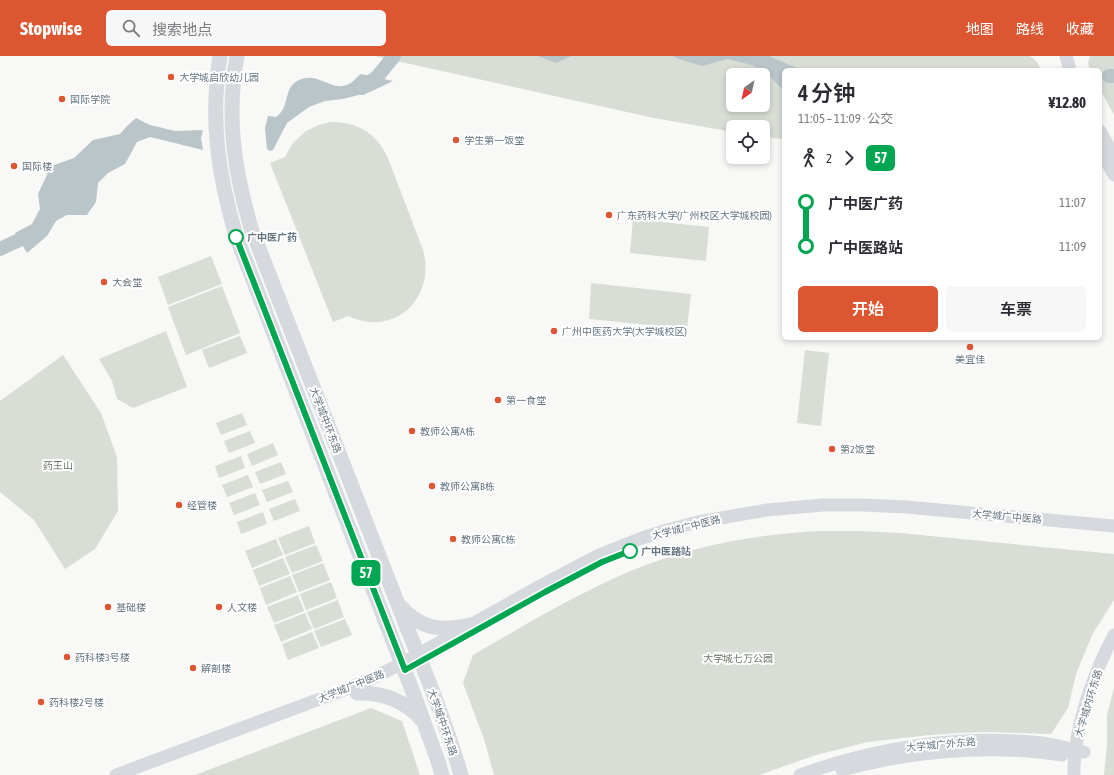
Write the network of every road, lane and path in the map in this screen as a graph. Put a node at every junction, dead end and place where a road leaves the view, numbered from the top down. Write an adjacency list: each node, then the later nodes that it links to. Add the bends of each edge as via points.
1 (220, 56): 18 (main road, 大学城中环东路, via 216,90 216,139 223,188 236,236)
2 (237, 56): 13 (main road, 大学城中环东路, via 232,97 232,138 239,184 251,228)
3 (1056, 56): 5 (main road)
4 (1066, 56): 6 (main road)
5 (1060, 68)
6 (1069, 68)
7 (1102, 135): 9 (main road)
8 (1102, 153): 10 (main road)
9 (1114, 156)
10 (1114, 175)
11 (1114, 526): 14 (main road, 大学城广中医路, via 879,505 823,505 755,511 685,525 614,549 547,582)
12 (1114, 534): 17 (main road, 大学城广中医路, via 879,513 824,513 751,520 687,532 617,556)
13 (397, 600): 14 (main road, via 409,615 427,626 449,629); 17 (main road, 大学城中环东路)
14 (470, 625): 17 (main road, 大学城广中医路)
15 (1114, 635): 21 (main road, 大学城内环东路, via 1092,684 1082,720)
16 (1114, 654): 21 (main road, 大学城内环东路, via 1097,697)
17 (420, 658): 18 (main road, 大学城广中医路); 25 (main road, 大学城中环东路)
18 (403, 667): 19 (main road, 大学城广中医路, via 378,684); 20 (main road, 大学城中环东路); 22 (main road, 大学城广中医路)
19 (357, 693): 20 (main road, via 379,694 393,699 408,707); 23 (main road, 大学城广中医路)
20 (425, 724): 24 (main road, 大学城中环东路)
21 (1080, 754): 26 (main road, 大学城广外东路, via 1044,743 939,743 875,753); 27 (main road, 大学城广外东路, via 1008,750 950,751 915,755); 28 (main road, 大学城内环东路); 29 (main road, 大学城内环东路)
22 (116, 775)
23 (140, 775)
24 (442, 775)
25 (461, 775)
26 (800, 775)
27 (827, 775)
28 (1074, 775)
29 (1083, 775)

